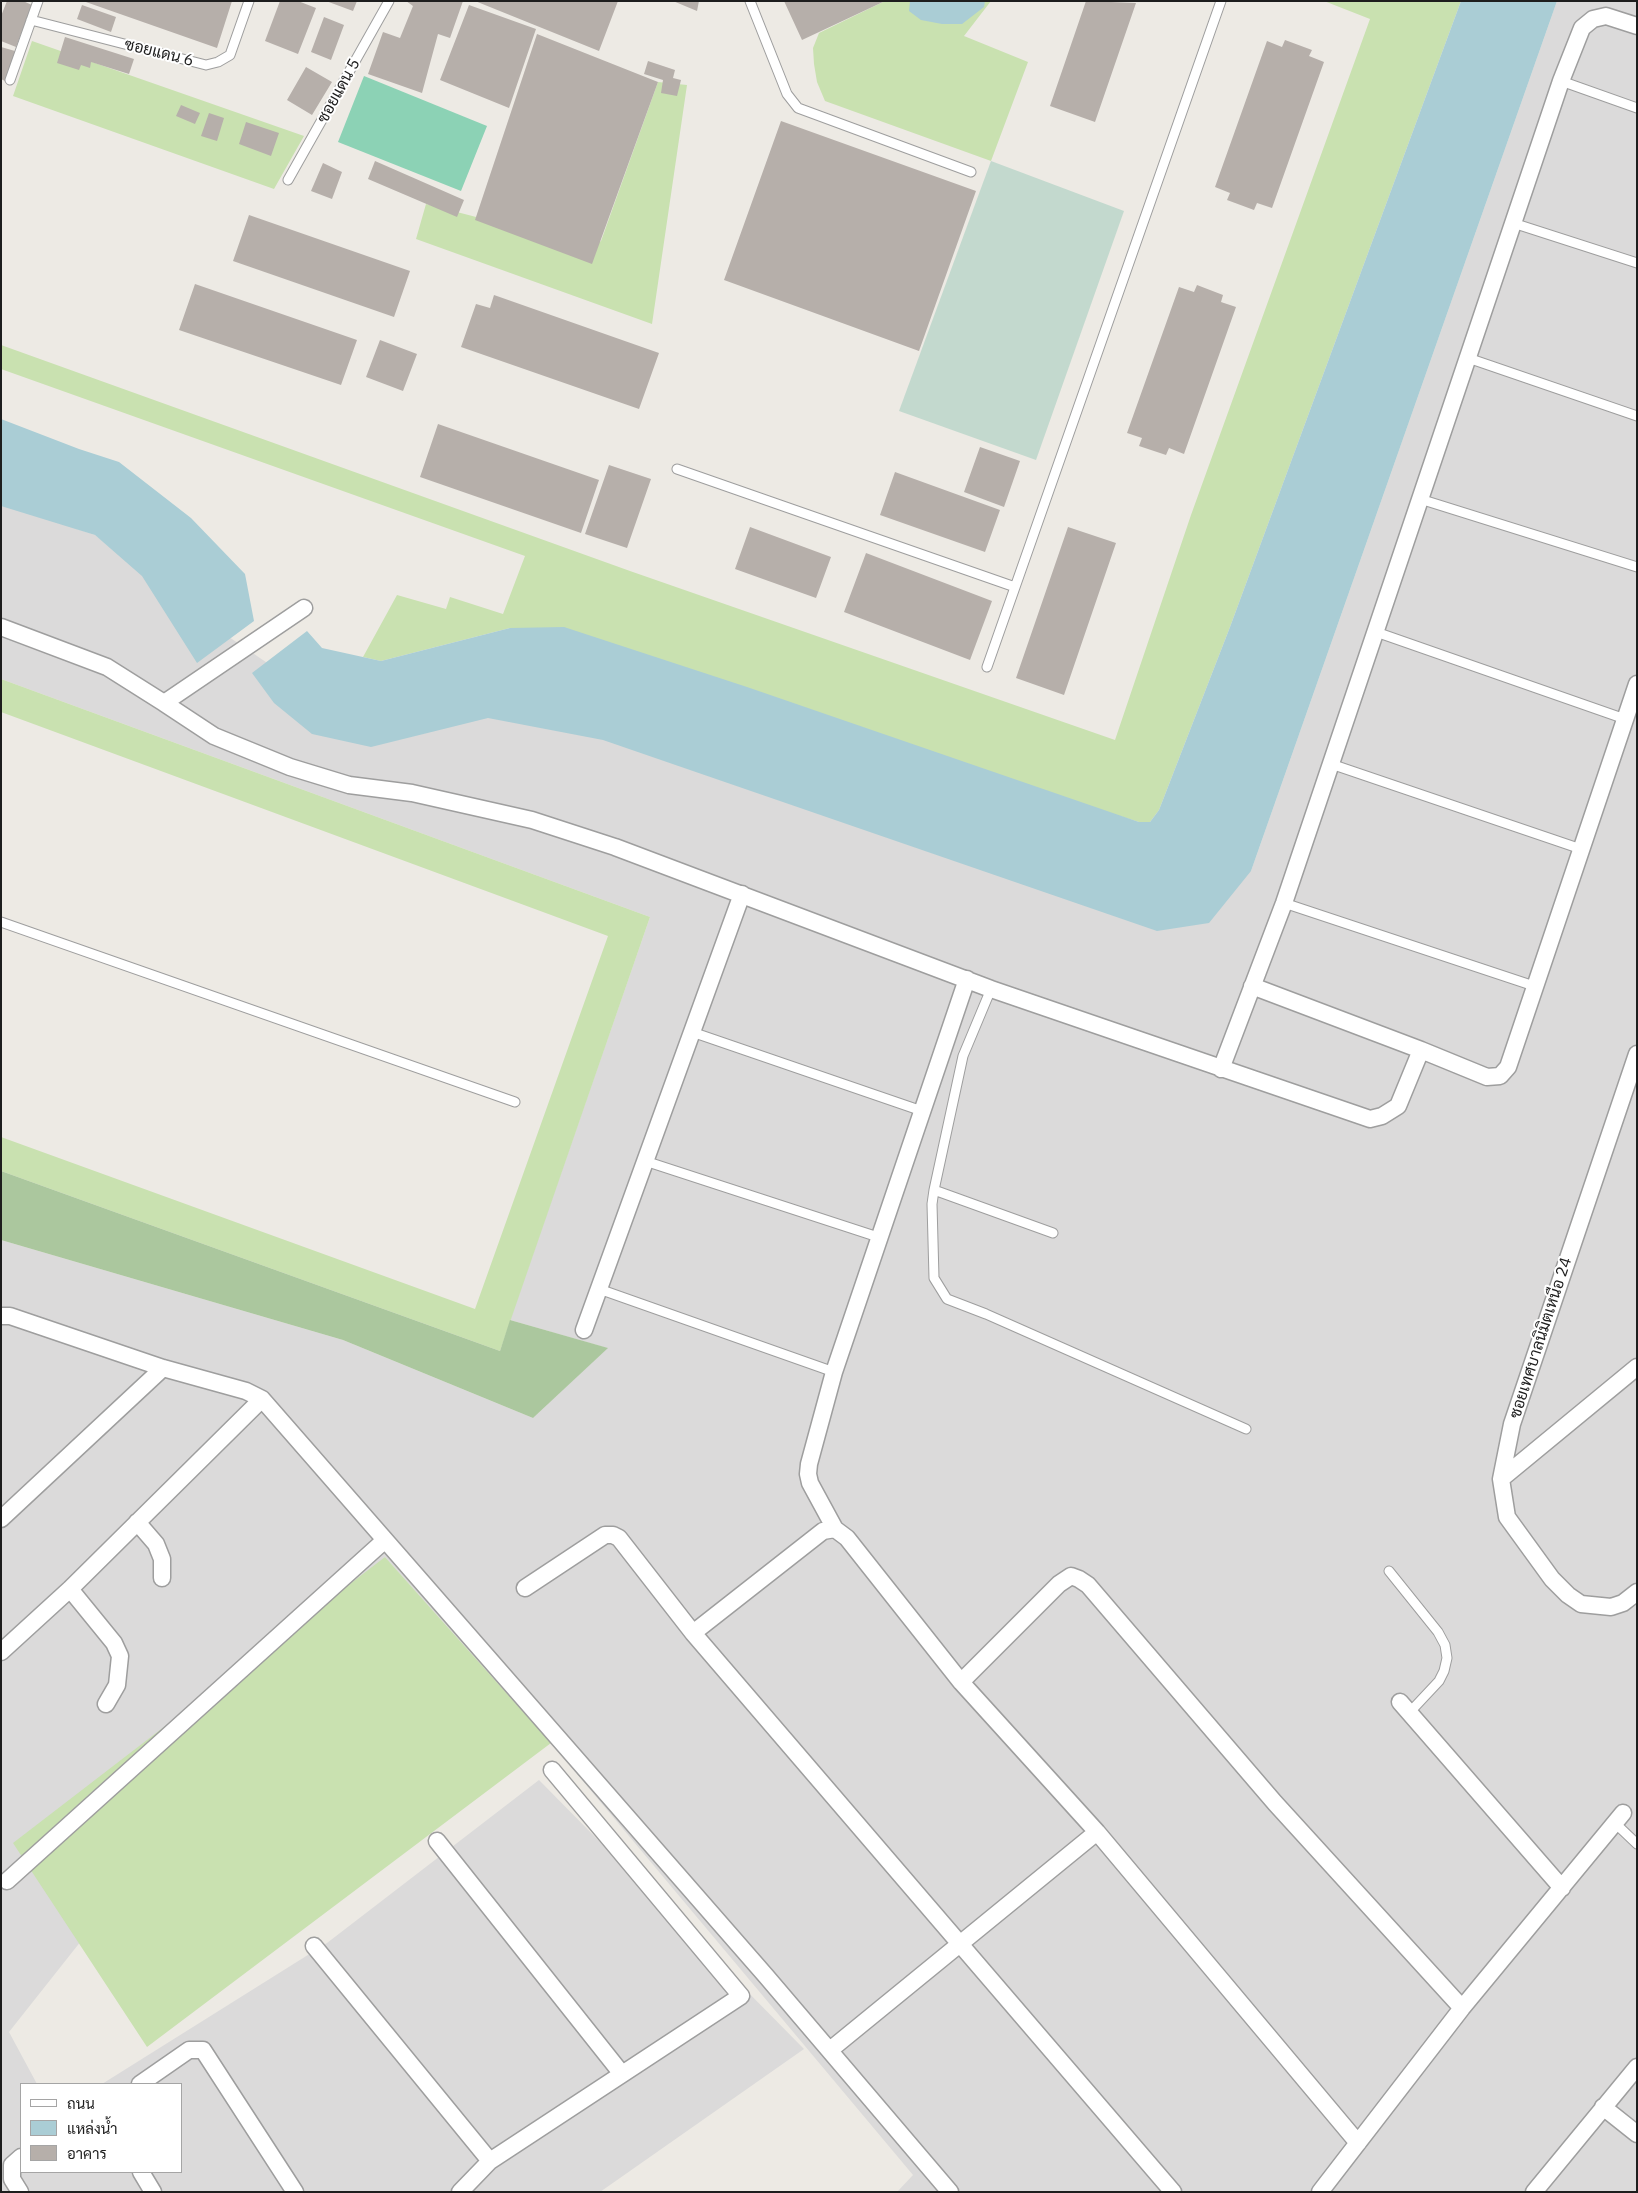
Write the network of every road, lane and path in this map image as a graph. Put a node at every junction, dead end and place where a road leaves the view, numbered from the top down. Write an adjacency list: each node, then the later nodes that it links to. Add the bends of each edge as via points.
1 (38, 1): 6 (lane)
2 (249, 1): 6 (lane, ซอยแดน 6, via 230,55 206,65)
3 (389, 1): 12 (lane, ซอยแดน 5)
4 (750, 1): 11 (lane, via 787,94 798,108)
5 (1221, 1): 20 (lane)
6 (31, 20): 8 (lane)
7 (1637, 26): 9 (street, via 1606,16 1593,19 1582,28)
8 (10, 80)
9 (1561, 81): 10 (lane); 13 (street)
10 (1637, 108)
11 (971, 172)
12 (288, 180)
13 (1513, 223): 14 (lane); 15 (street)
14 (1637, 262)
15 (1468, 358): 16 (lane); 18 (street)
16 (1637, 416)
17 (677, 469): 20 (lane)
18 (1420, 499): 19 (lane); 23 (street)
19 (1637, 567)
20 (1015, 587): 24 (lane)
21 (304, 608): 26 (street)
22 (1, 627): 26 (street, via 107,667)
23 (1376, 632): 27 (lane); 28 (street)
24 (987, 667)
25 (1637, 684): 27 (street)
26 (164, 703): 30 (street, via 214,736 290,767 349,785 412,793 532,820)
27 (1625, 719): 29 (street)
28 (1331, 764): 29 (lane); 31 (street)
29 (1581, 849): 35 (street)
30 (742, 894): 33 (street); 37 (street)
31 (1284, 903): 34 (street); 35 (lane)
32 (1, 922): 42 (lane)
33 (967, 979): 36 (street); 43 (street)
34 (1252, 986): 38 (street); 40 (street)
35 (1534, 986): 38 (street, via 1508,1067 1500,1076 1487,1077)
36 (991, 989): 40 (street); 45 (lane, via 963,1056)
37 (692, 1032): 43 (lane); 44 (street)
38 (1421, 1050): 40 (street, via 1398,1106 1370,1119)
39 (1637, 1054): 41 (street, ซอยเทศบาลนิมิตเหนือ 24)
40 (1221, 1069)
41 (1634, 1070): 56 (street, ซอยเทศบาลนิมิตเหนือ 24, via 1512,1424)
42 (515, 1102)
43 (922, 1111): 47 (street)
44 (645, 1161): 47 (lane); 48 (street)
45 (934, 1190): 46 (lane); 55 (lane, via 934,1278 947,1299)
46 (1053, 1233)
47 (878, 1237): 53 (street)
48 (598, 1289): 50 (street); 53 (lane)
49 (1, 1316): 52 (street, via 10,1316)
50 (584, 1330)
51 (1637, 1367): 56 (street)
52 (163, 1368): 54 (street, via 246,1391); 57 (street)
53 (834, 1372): 59 (street, via 808,1474)
54 (262, 1400): 58 (street); 60 (street)
55 (1246, 1429)
56 (1501, 1479): 65 (street, ซอยเทศบาลนิมิตเหนือ 24, via 1507,1517 1552,1579 1581,1604 1610,1606)
57 (1, 1519)
58 (137, 1522): 62 (street, via 156,1544 162,1558); 64 (street)
59 (835, 1529): 66 (street, via 823,1531); 68 (street, via 847,1538)
60 (385, 1540): 76 (street); 81 (street)
61 (1389, 1571): 70 (lane, via 1438,1632 1447,1658 1439,1681)
62 (162, 1578)
63 (525, 1588): 66 (street, via 605,1535 612,1534)
64 (70, 1589): 67 (street); 69 (street, via 114,1643 120,1656 116,1685)
65 (1637, 1592)
66 (693, 1633): 78 (street)
67 (1, 1652)
68 (961, 1682): 73 (street); 80 (street, via 1060,1584 1071,1576 1079,1579 1088,1585 1275,1803)
69 (106, 1704)
70 (1404, 1707): 77 (street)
71 (552, 1770): 83 (street, via 741,1996)
72 (1619, 1818): 75 (lane); 77 (street)
73 (1097, 1832): 78 (street); 87 (street)
74 (437, 1841): 83 (street)
75 (1637, 1844)
76 (7, 1881)
77 (1562, 1888): 80 (street)
78 (961, 1942): 81 (street); 96 (street)
79 (314, 1946): 89 (street)
80 (1462, 2008): 87 (street)
81 (830, 2050): 95 (street)
82 (1637, 2067): 85 (street)
83 (622, 2074): 89 (street)
84 (141, 2083): 93 (street, via 189,2050 203,2050)
85 (1603, 2107): 86 (street); 98 (street)
86 (1637, 2134)
87 (1358, 2143): 97 (street)
88 (20, 2158): 91 (street, via 12,2165 12,2180)
89 (490, 2161): 94 (street)
90 (142, 2173): 92 (street)
91 (20, 2192)
92 (153, 2192)
93 (295, 2192)
94 (460, 2192)
95 (950, 2192)
96 (1173, 2192)
97 (1320, 2192)
98 (1534, 2192)

